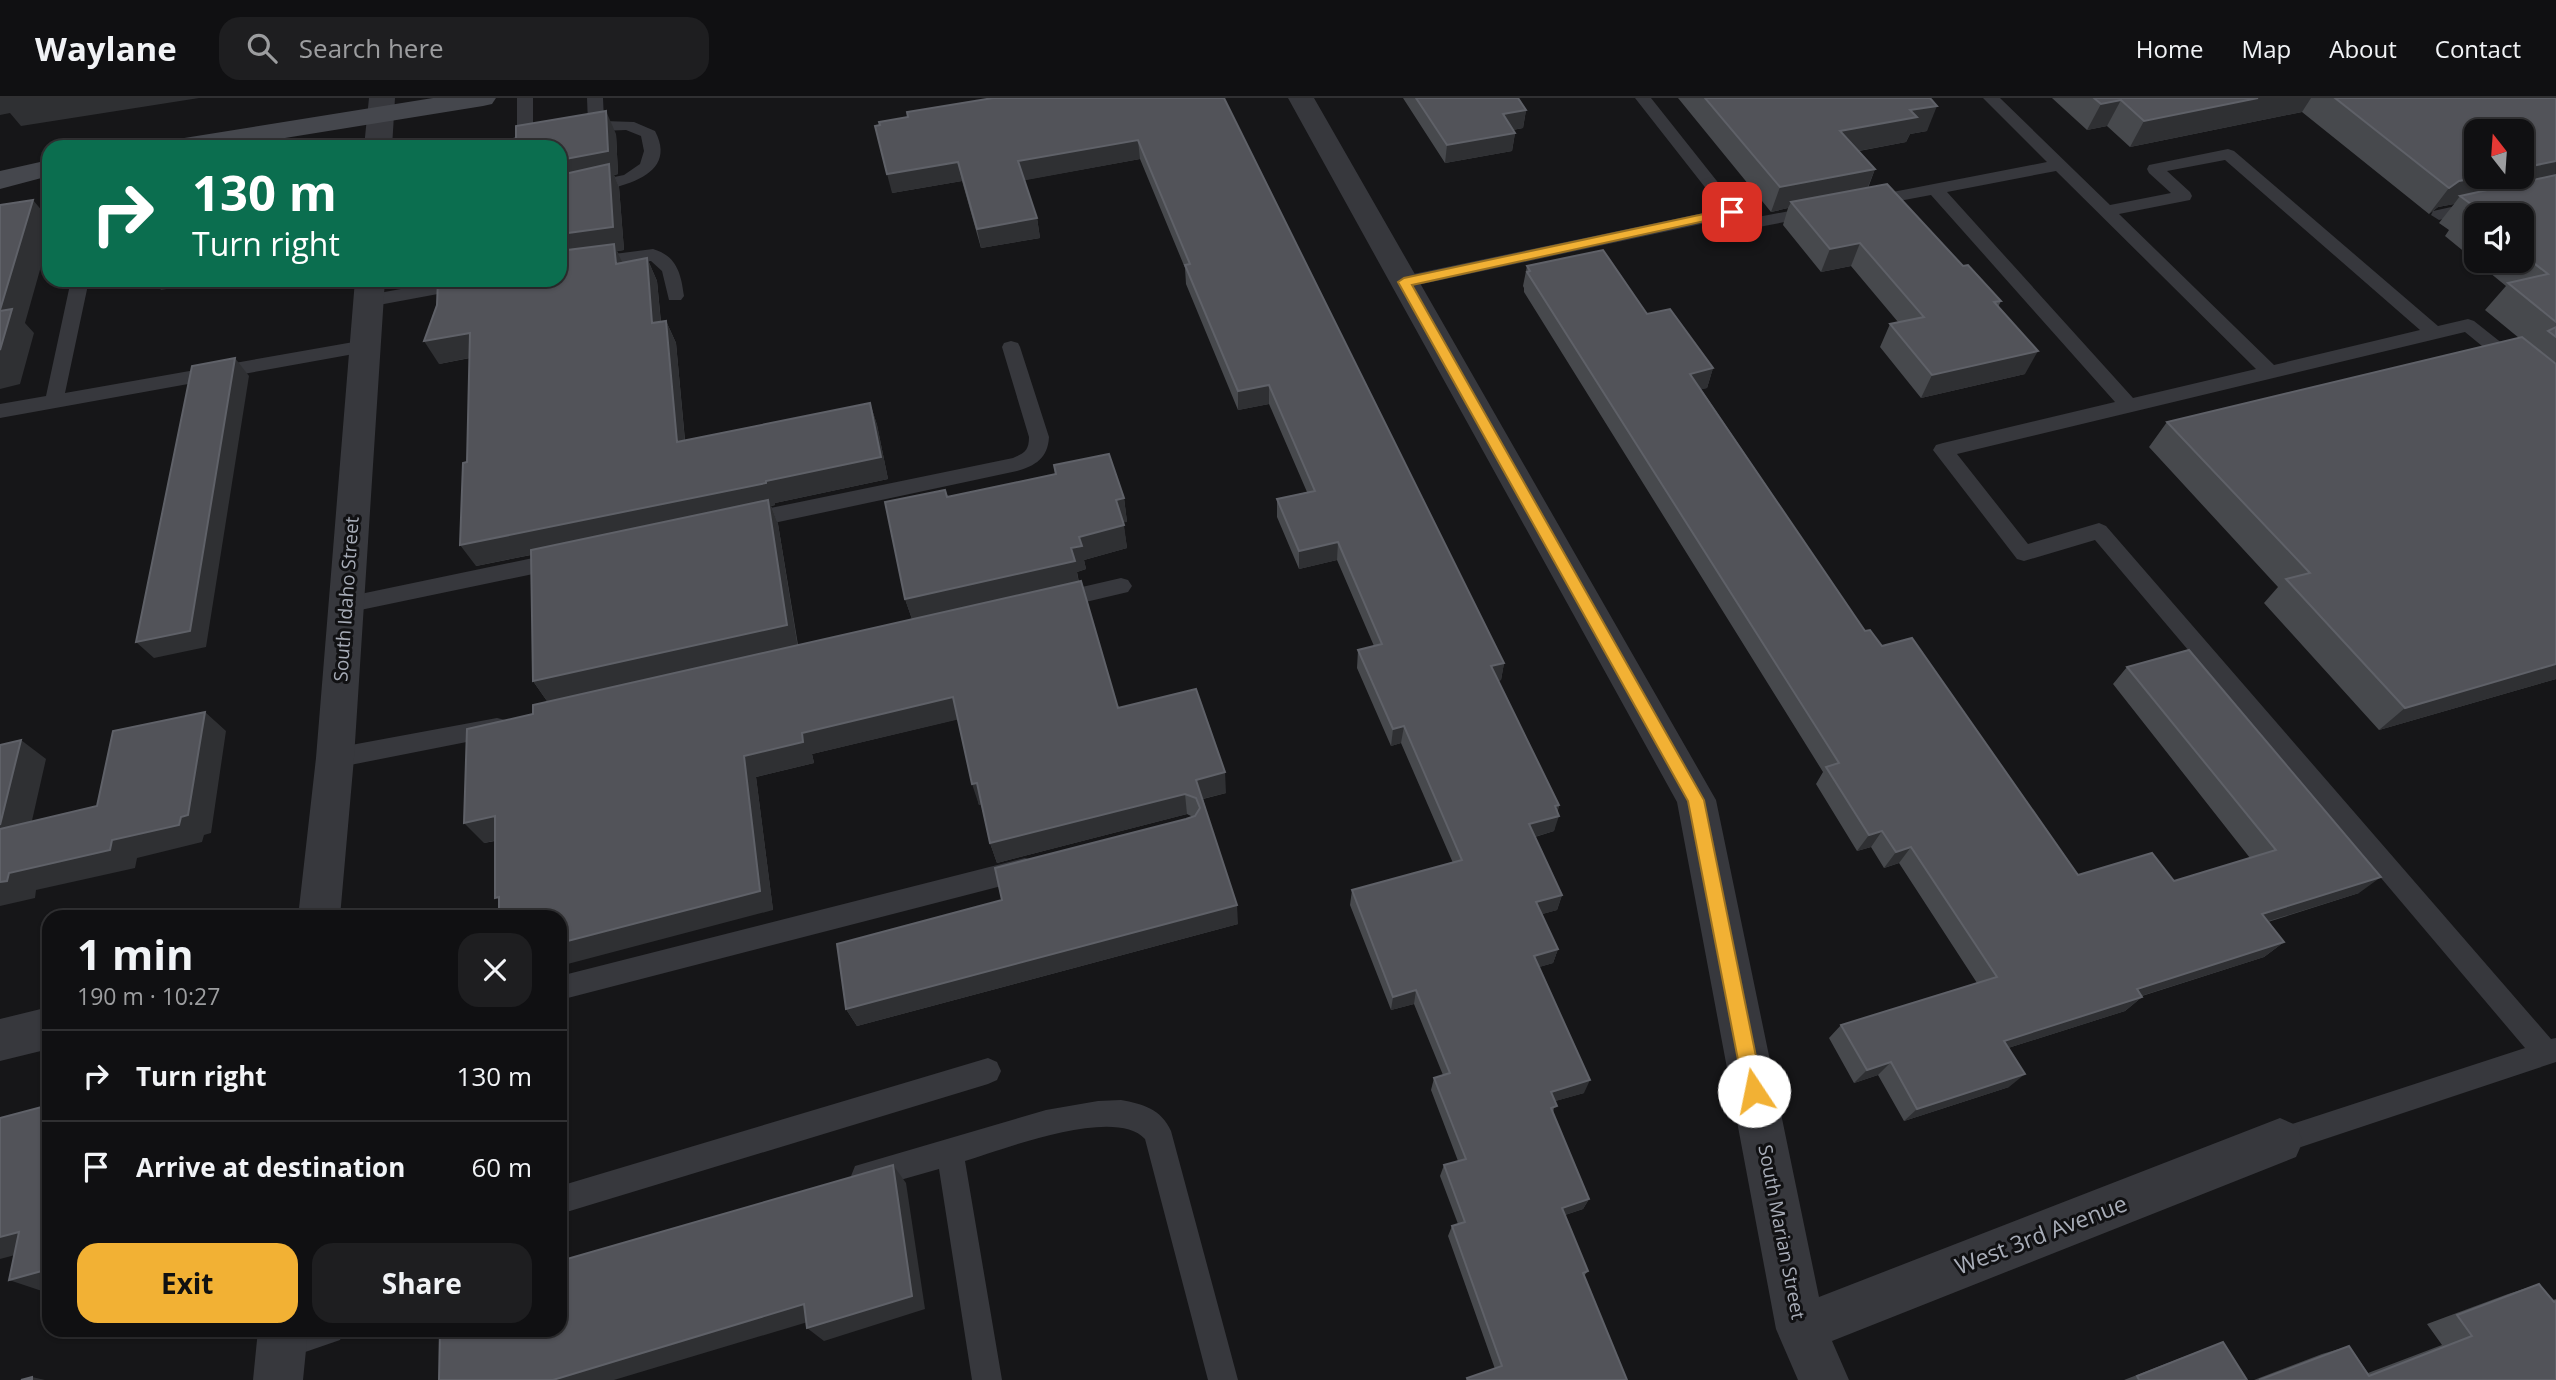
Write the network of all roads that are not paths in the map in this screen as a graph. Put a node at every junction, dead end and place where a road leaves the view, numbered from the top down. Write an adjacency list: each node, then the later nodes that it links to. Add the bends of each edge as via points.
1 (483, 98): 7 (main road)
2 (524, 98): 9 (lane)
3 (595, 98): 8 (lane)
4 (1301, 98): 22 (street, South Marian Street)
5 (1643, 98): 20 (lane)
6 (1991, 98): 12 (lane)
7 (381, 106): 10 (main road); 11 (street)
8 (596, 127): 9 (lane); 16 (lane, via 639,126 649,134 649,166 629,178)
9 (525, 139)
10 (238, 140)
11 (379, 140)
12 (2060, 165): 15 (lane); 18 (lane)
13 (25, 170): 14 (main road)
14 (0, 180)
15 (1934, 189): 20 (lane); 33 (lane)
16 (567, 191)
17 (2464, 210): 19 (lane)
18 (2107, 211): 27 (lane, via 2184,196 2155,169 2228,154); 30 (lane)
19 (2439, 215)
20 (1738, 219): 22 (lane)
21 (567, 266): 26 (lane, via 653,255 664,258 671,268)
22 (1404, 282): 53 (street, South Marian Street, via 1696,800)
23 (78, 287): 32 (lane)
24 (410, 287): 25 (lane)
25 (369, 291): 28 (street, South Idaho Street)
26 (675, 296)
27 (2434, 333): 30 (lane); 31 (lane, via 2468,325)
28 (365, 346): 32 (lane); 38 (street, South Idaho Street)
29 (1011, 347): 35 (lane, via 1039,438 1040,448 1033,458)
30 (2270, 372): 33 (lane)
31 (2556, 396)
32 (54, 401): 34 (lane)
33 (2129, 406): 47 (lane, via 1943,450 2024,553 2099,530)
34 (0, 411)
35 (728, 525)
36 (579, 556): 38 (lane)
37 (1121, 586): 39 (lane)
38 (346, 605): 41 (street, South Idaho Street)
39 (1040, 605)
40 (524, 721): 41 (lane)
41 (335, 758): 43 (street, South Idaho Street)
42 (1054, 862): 44 (lane)
43 (320, 910)
44 (567, 986)
45 (42, 1030): 46 (street)
46 (0, 1040)
47 (2551, 1051): 49 (lane)
48 (988, 1071): 52 (lane)
49 (2280, 1141): 53 (street, West 3rd Avenue)
50 (950, 1152): 51 (lane); 56 (lane); 57 (lane, via 1076,1118 1110,1112 1143,1117 1157,1131)
51 (842, 1182)
52 (567, 1198)
53 (1801, 1329): 58 (street, South Marian Street)
54 (314, 1337): 55 (lane)
55 (281, 1352)
56 (986, 1380)
57 (1223, 1380)
58 (1824, 1380)

